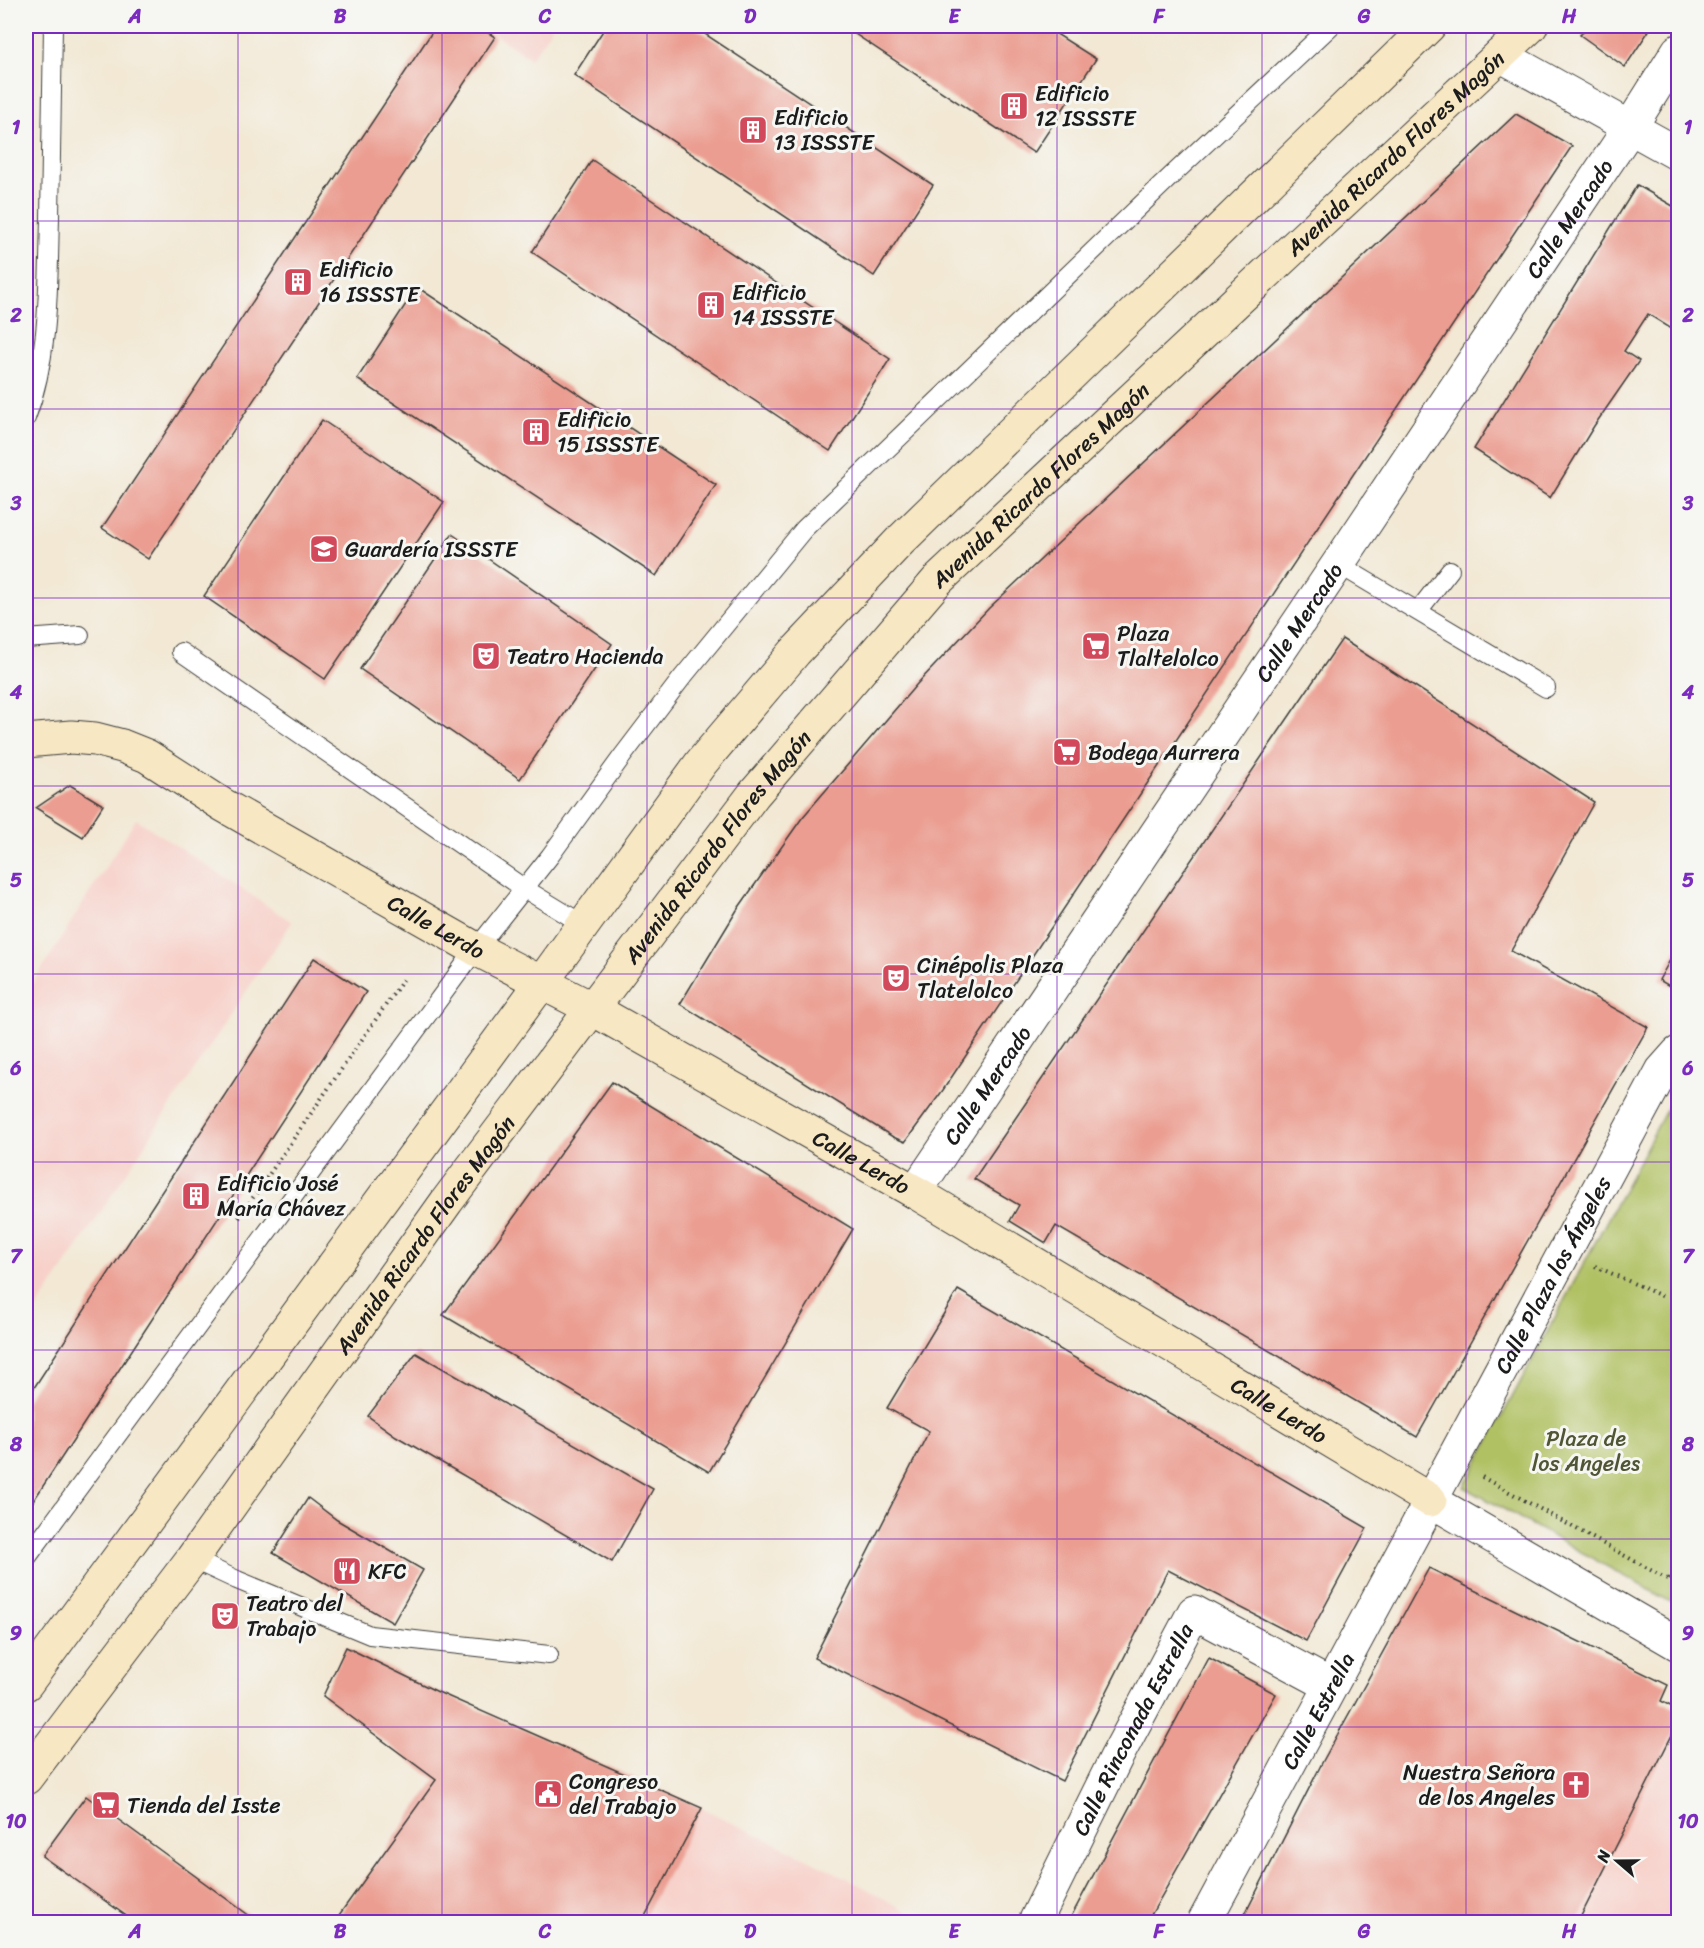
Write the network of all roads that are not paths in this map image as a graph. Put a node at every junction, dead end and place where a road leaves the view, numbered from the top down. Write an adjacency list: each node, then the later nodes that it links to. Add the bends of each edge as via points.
1 (53, 26): 9 (lane, via 45,339)
2 (1330, 26): 18 (lane, via 804,529 681,679)
3 (1429, 26): 19 (main road, via 900,542 795,652 701,763)
4 (1531, 26): 6 (main road, Avenida Ricardo Flores Magón)
5 (1678, 51): 7 (street, Calle Mercado)
6 (1500, 56): 7 (street); 22 (main road, Avenida Ricardo Flores Magón, via 937,581 754,794)
7 (1631, 126): 8 (street); 10 (street, Calle Mercado)
8 (1678, 154)
9 (26, 418)
10 (1338, 564): 12 (lane); 24 (street, Calle Mercado)
11 (1450, 570): 12 (lane)
12 (1418, 611): 16 (lane)
13 (80, 635): 14 (lane)
14 (26, 639)
15 (181, 652): 18 (lane)
16 (1546, 688)
17 (26, 741): 20 (main road, Calle Lerdo, via 95,739 147,756 223,805)
18 (525, 889): 19 (lane); 20 (lane)
19 (584, 925): 21 (main road)
20 (476, 950): 21 (main road, Calle Lerdo); 26 (lane)
21 (542, 982): 22 (main road, Calle Lerdo); 30 (main road)
22 (591, 1008): 24 (main road, Calle Lerdo); 27 (main road, Avenida Ricardo Flores Magón, via 447,1201)
23 (1678, 1053): 25 (street, Calle Plaza los Ángeles, via 1662,1071)
24 (915, 1192): 25 (main road, Calle Lerdo)
25 (1430, 1500): 28 (street, Calle Lerdo); 31 (street, Calle Estrella)
26 (26, 1559)
27 (192, 1559): 29 (lane, via 370,1635); 32 (main road, Avenida Ricardo Flores Magón)
28 (1678, 1644)
29 (549, 1655)
30 (26, 1684)
31 (1330, 1684): 33 (street, Calle Rinconada Estrella, via 1194,1612); 34 (street, Calle Estrella)
32 (26, 1778)
33 (1035, 1923)
34 (1204, 1923)

